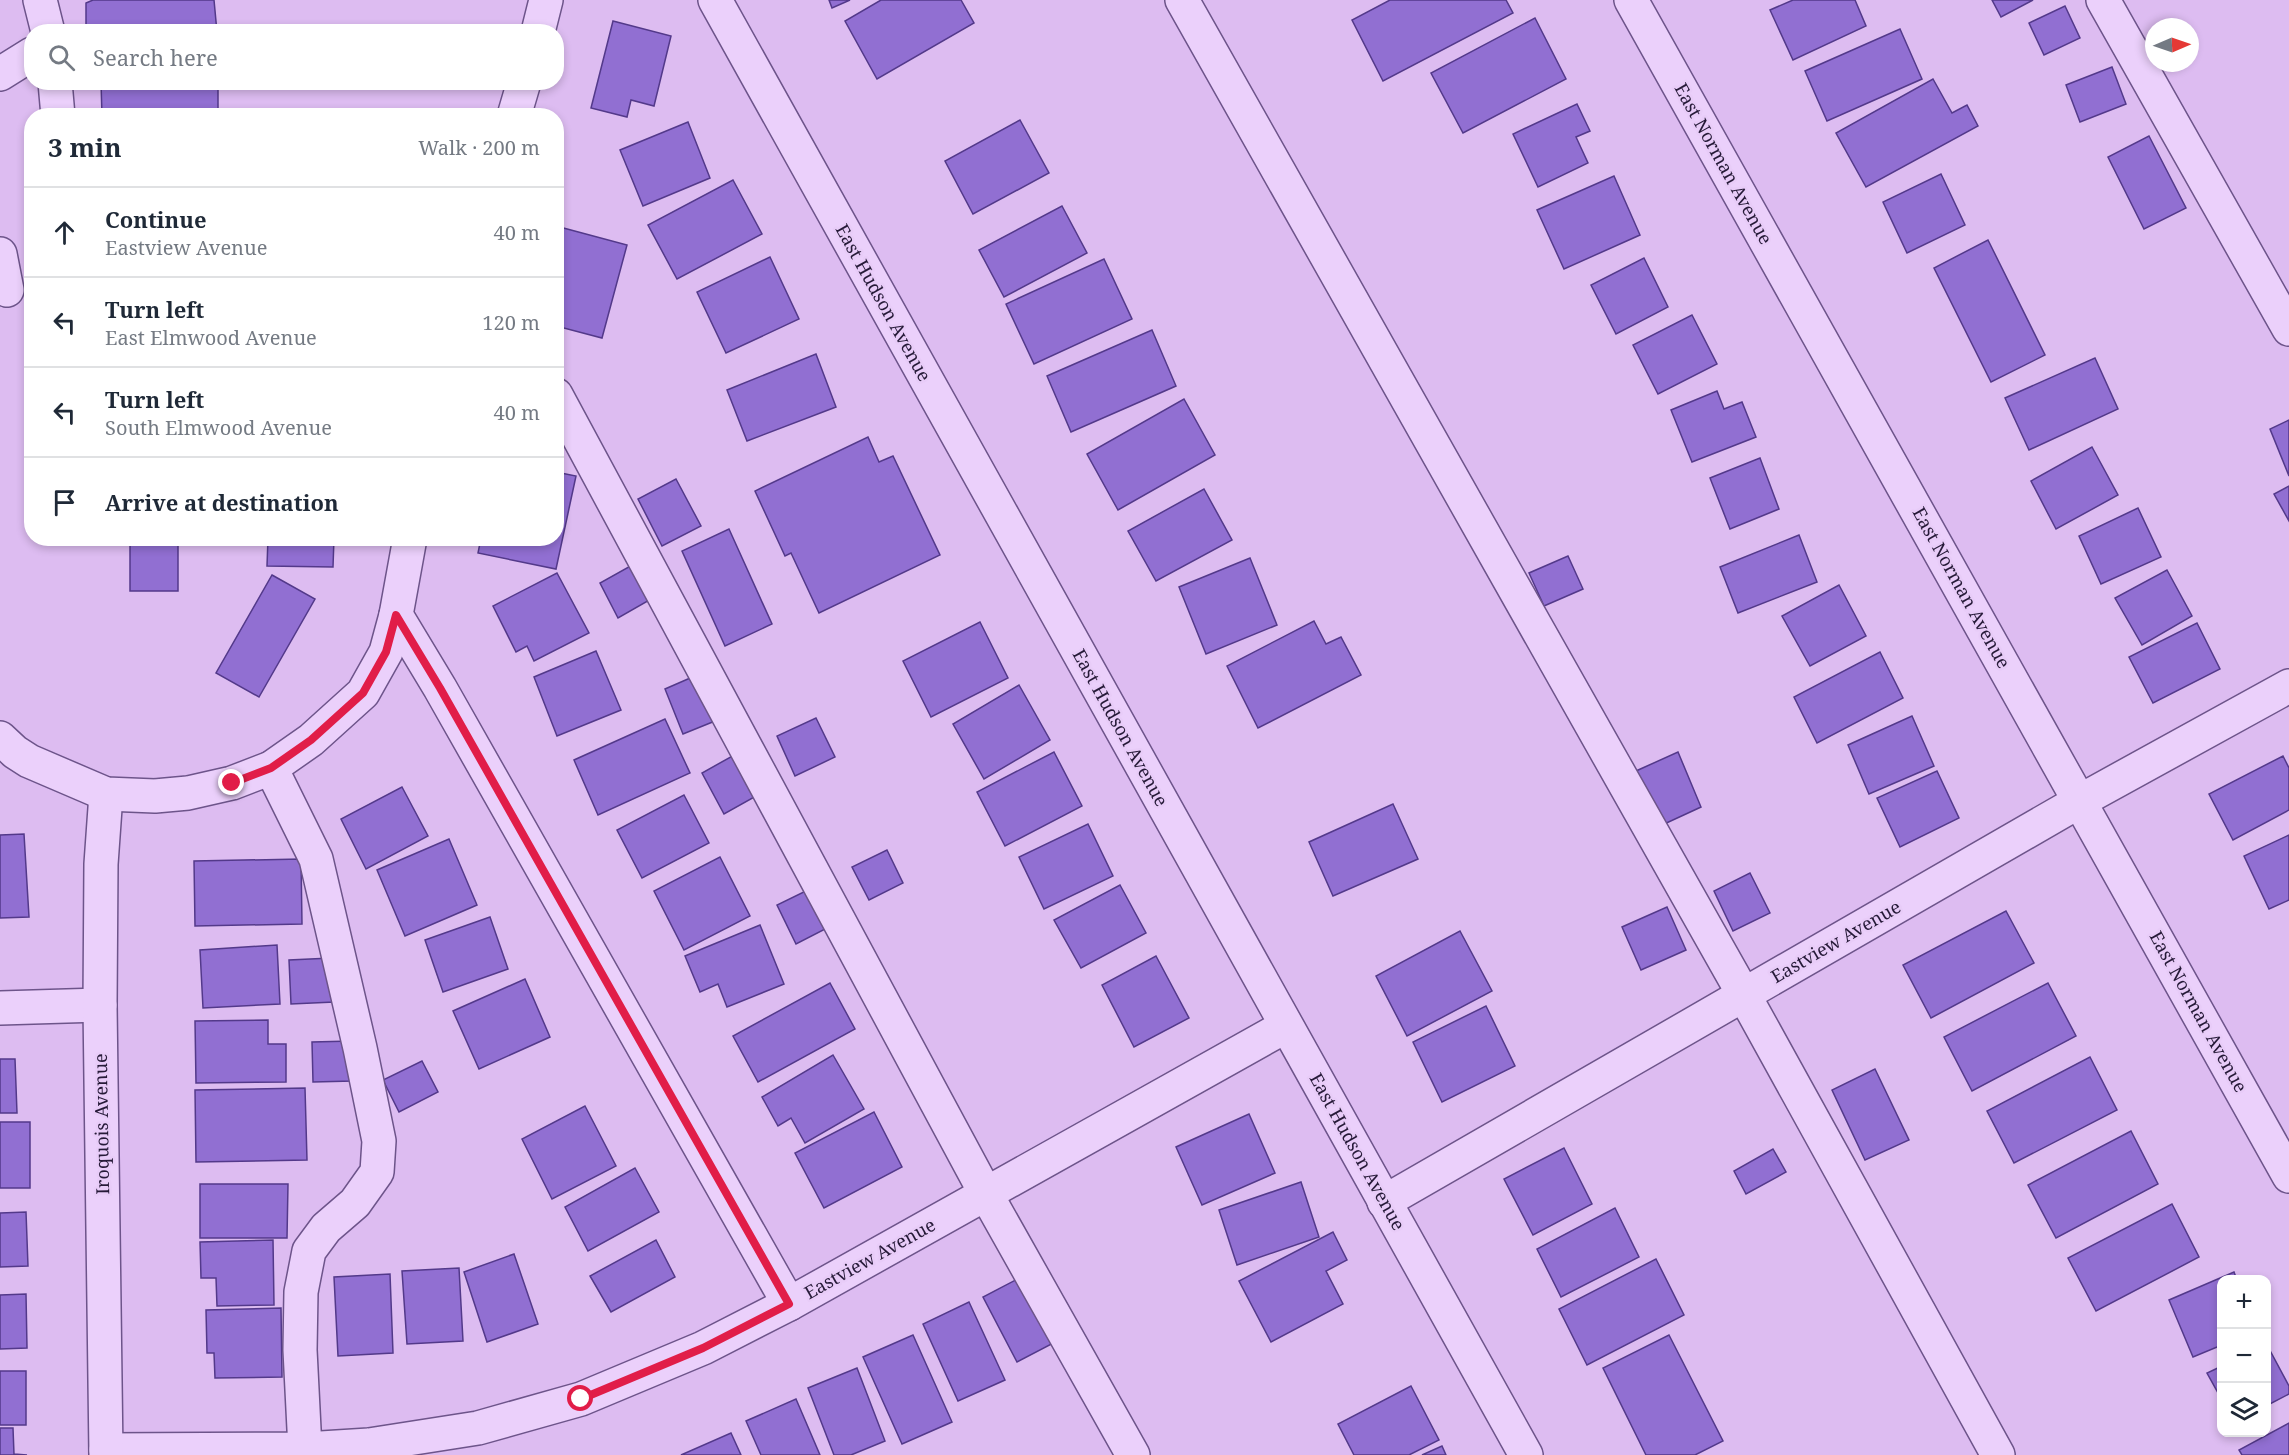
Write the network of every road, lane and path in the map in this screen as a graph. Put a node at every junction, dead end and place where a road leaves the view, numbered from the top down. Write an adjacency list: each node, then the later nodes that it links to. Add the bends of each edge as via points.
1 (40, 0): 7 (street)
2 (546, 0): 8 (street)
3 (715, 0): 29 (street, East Hudson Avenue)
4 (1182, 0): 26 (street)
5 (1631, 0): 25 (street, East Norman Avenue)
6 (2103, 0): 17 (street)
7 (46, 24)
8 (540, 24)
9 (24, 59): 10 (street)
10 (0, 74)
11 (56, 90): 13 (street)
12 (522, 90): 14 (street)
13 (57, 108)
14 (516, 108)
15 (0, 254): 16 (street)
16 (13, 289)
17 (2289, 329)
18 (564, 410): 31 (street)
19 (409, 546): 20 (street)
20 (396, 615): 23 (street, via 386,652 363,693 311,740); 33 (street)
21 (2289, 686): 25 (street, Eastview Avenue)
22 (0, 738): 24 (street, via 29,761)
23 (271, 768): 24 (street, via 232,783 188,793); 34 (street, via 316,859 379,1141 377,1173 355,1203 326,1228 309,1251 301,1292)
24 (106, 794): 27 (street, Iroquois Avenue, via 101,864)
25 (2080, 801): 26 (street, Eastview Avenue); 30 (street, East Norman Avenue)
26 (1744, 995): 32 (street, Eastview Avenue); 38 (street)
27 (100, 1005): 28 (street); 35 (street, Iroquois Avenue)
28 (0, 1008)
29 (1286, 1026): 31 (street, Eastview Avenue); 32 (street, East Hudson Avenue)
30 (2289, 1176)
31 (986, 1194): 33 (street, Eastview Avenue); 36 (street)
32 (1384, 1202): 37 (street, East Hudson Avenue)
33 (789, 1304): 34 (street, Eastview Avenue, via 703,1348 581,1399 478,1428 369,1445)
34 (305, 1449): 35 (street, Eastview Avenue)
35 (106, 1453)
36 (1133, 1455)
37 (1526, 1455)
38 (1998, 1455)

